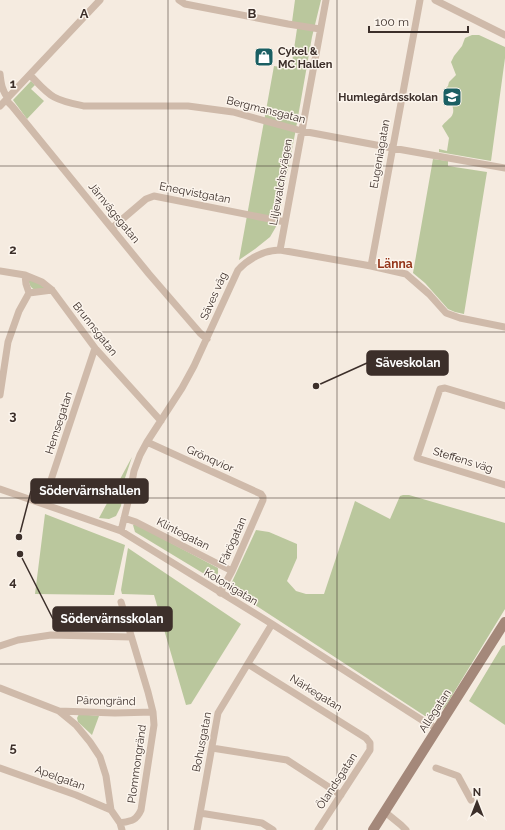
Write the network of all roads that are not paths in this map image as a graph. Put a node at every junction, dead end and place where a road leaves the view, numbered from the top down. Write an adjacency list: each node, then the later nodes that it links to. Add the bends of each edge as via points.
1 (100, 0): 9 (street)
2 (179, 0): 6 (street, via 193,6)
3 (326, 0): 6 (street, Liljewalchsvägen)
4 (420, 0): 13 (street, Eugeniagatan)
5 (435, 0): 7 (street)
6 (320, 29): 12 (street, Liljewalchsvägen)
7 (505, 35)
8 (0, 74): 10 (street, Järnvägsgatan)
9 (30, 75): 10 (street); 12 (street, Bergmansgatan, via 53,97 73,104 188,106 233,112)
10 (7, 99): 11 (street); 16 (street, Järnvägsgatan)
11 (0, 106)
12 (302, 131): 13 (street, Bergmansgatan); 15 (street, Liljewalchsvägen)
13 (392, 148): 14 (street, Bergmansgatan); 18 (street, Eugeniagatan)
14 (505, 168)
15 (285, 222): 16 (street, Eneqvistgatan, via 154,196 146,199); 17 (street, Liljewalchsvägen)
16 (112, 228): 24 (street, Järnvägsgatan, via 149,274)
17 (280, 250): 18 (street, Säves väg); 24 (street, Säves väg, via 256,256 238,270)
18 (371, 266): 23 (street, Säves väg, via 406,274 446,313)
19 (0, 271): 20 (street, Brunnsgatan)
20 (25, 275): 21 (street, Brunnsgatan, via 42,282); 22 (street)
21 (52, 290): 22 (street); 25 (street, Brunnsgatan)
22 (29, 293): 26 (street, via 19,311 8,342)
23 (505, 327)
24 (207, 338): 28 (street, Säves väg, via 182,388)
25 (95, 348): 28 (street, Brunnsgatan); 33 (street, Hemsegatan)
26 (0, 390)
27 (505, 406): 30 (street, Steffens väg, via 445,388 440,389 418,458)
28 (161, 421): 29 (street, Säves väg)
29 (147, 442): 32 (street, Grönqvior); 34 (street, Säves väg, via 134,471)
30 (505, 485)
31 (0, 489): 33 (street, Kolonigatan)
32 (263, 497): 36 (street, Fårögatan)
33 (43, 504): 35 (street, Kolonigatan)
34 (124, 518): 35 (street, Säves väg); 36 (street, Klintegatan)
35 (121, 532): 37 (street, Kolonigatan)
36 (232, 571): 37 (street, Fårögatan)
37 (220, 593): 39 (street, Kolonigatan)
38 (121, 602): 41 (street, Plommongränd)
39 (272, 624): 43 (street, Bohusgatan); 47 (street, Kolonigatan)
40 (503, 629): 47 (street, Allégatan)
41 (131, 637): 42 (street, via 51,635 18,640); 46 (street, Plommongränd)
42 (0, 646)
43 (248, 664): 48 (street, Närkegatan, via 366,738); 49 (street, Bohusgatan, via 218,713)
44 (0, 688): 45 (street)
45 (59, 711): 46 (street, Pärongränd); 54 (street, via 76,726 100,757 106,776)
46 (153, 712): 57 (street, Plommongränd, via 154,725 141,810 138,817)
47 (438, 729): 55 (street, Allégatan)
48 (370, 744): 52 (street, Ölandsgatan, via 370,750)
49 (212, 748): 52 (street, via 287,760); 56 (street, Bohusgatan)
50 (0, 768): 54 (street, Apelgatan)
51 (436, 768): 53 (street, via 458,776)
52 (341, 795): 60 (street, Ölandsgatan)
53 (470, 802)
54 (111, 810): 57 (street)
55 (385, 812): 61 (street, Allégatan); 62 (street)
56 (200, 813): 58 (street, Bohusgatan); 59 (street, via 262,823)
57 (121, 827)
58 (197, 830)
59 (273, 830)
60 (318, 830)
61 (374, 830)
62 (406, 830)

